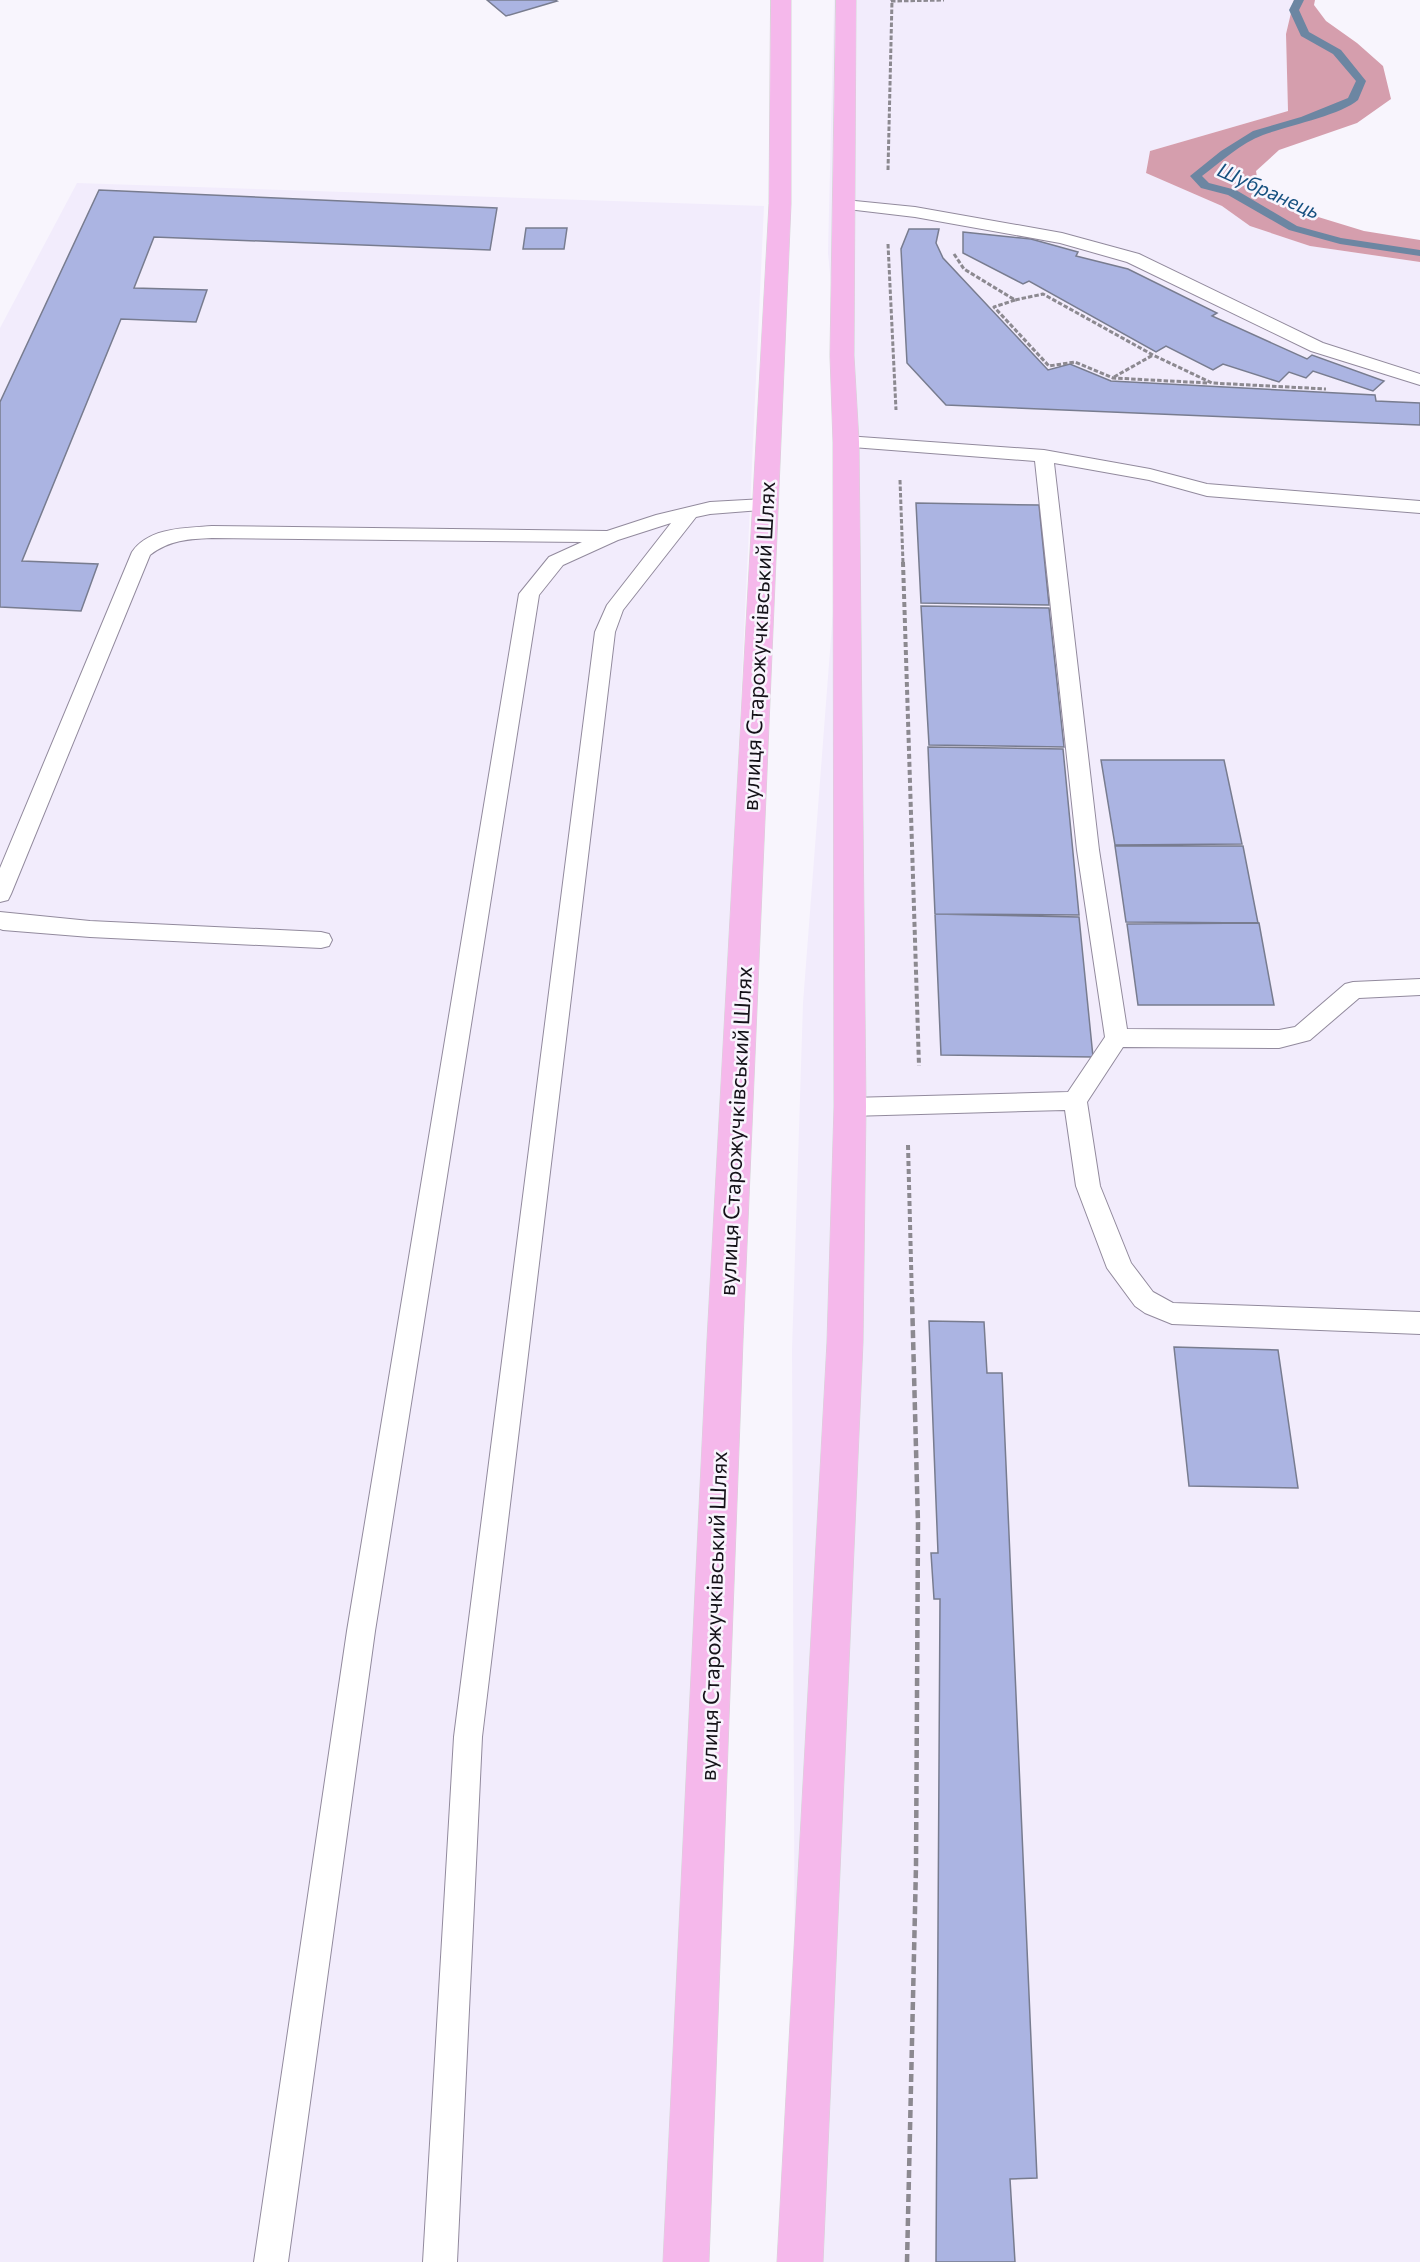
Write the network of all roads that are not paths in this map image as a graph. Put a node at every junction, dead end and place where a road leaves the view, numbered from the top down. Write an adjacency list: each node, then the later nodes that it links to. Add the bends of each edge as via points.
1 (781, 0): 7 (main road, вулиця Старожучківський Шлях, via 780,204)
2 (846, 0): 3 (main road)
3 (845, 205): 4 (lane, via 946,217 1062,238 1133,258 1317,347); 5 (main road, via 842,356)
4 (1420, 380)
5 (846, 442): 6 (lane); 17 (main road)
6 (1044, 456): 8 (lane, via 1208,490); 15 (lane, via 1088,850)
7 (765, 505): 9 (lane); 21 (main road, вулиця Старожучківський Шлях)
8 (1420, 507)
9 (689, 513): 10 (lane); 20 (lane, via 614,609 605,632 468,1737)
10 (611, 536): 11 (lane, via 212,532 172,535 154,541 142,552); 19 (lane, via 556,561 529,594 361,1631)
11 (0, 894)
12 (0, 920): 13 (lane, via 90,929)
13 (321, 940)
14 (1420, 987): 15 (lane, via 1353,990 1302,1034 1279,1039)
15 (1117, 1038): 16 (lane)
16 (1075, 1101): 17 (lane); 18 (lane, via 1088,1186 1120,1268 1154,1306 1172,1312)
17 (850, 1107): 22 (main road, via 845,1342)
18 (1420, 1323)
19 (271, 2262)
20 (440, 2262)
21 (686, 2262)
22 (800, 2262)

